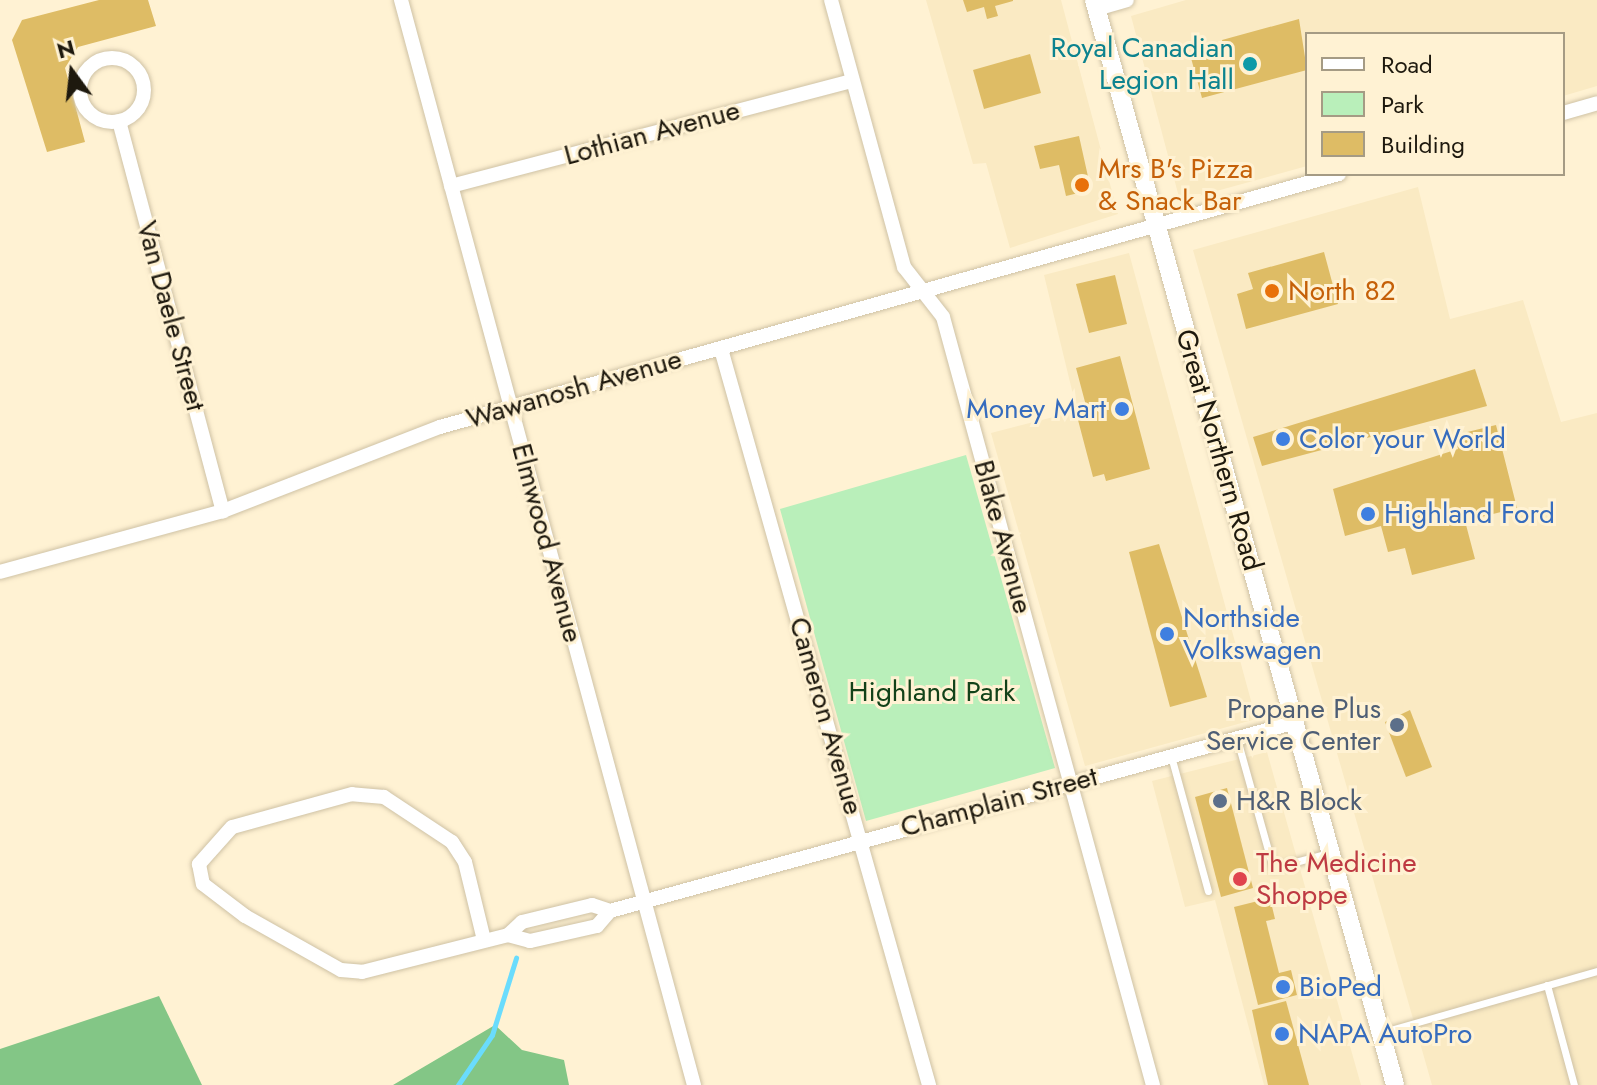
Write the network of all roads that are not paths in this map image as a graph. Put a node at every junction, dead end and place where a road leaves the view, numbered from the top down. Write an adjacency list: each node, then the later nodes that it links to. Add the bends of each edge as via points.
1 (401, 0): 10 (street, Elmwood Avenue)
2 (831, 0): 5 (street, Blake Avenue)
3 (1127, 0): 4 (street)
4 (1095, 4): 11 (main road, Great Northern Road)
5 (852, 81): 10 (street, Lothian Avenue); 12 (street, Blake Avenue, via 904,267)
6 (1597, 103): 7 (street)
7 (1565, 112)
8 (119, 121): 8 (street, via 137,110 142,80 130,64 100,60 84,74 83,104 98,119); 15 (street, Van Daele Street)
9 (1332, 176): 11 (street, Wawanosh Avenue)
10 (451, 186): 14 (street, Elmwood Avenue)
11 (1155, 225): 12 (street, Wawanosh Avenue); 17 (main road, Great Northern Road)
12 (922, 291): 13 (street, Wawanosh Avenue); 20 (street, Blake Avenue, via 943,317)
13 (721, 349): 14 (street, Wawanosh Avenue); 21 (street, Cameron Avenue)
14 (511, 408): 15 (street, Wawanosh Avenue, via 440,427); 24 (street, Elmwood Avenue)
15 (223, 511): 16 (street, Wawanosh Avenue)
16 (0, 572)
17 (1296, 722): 18 (street, Champlain Street); 22 (main road, Great Northern Road)
18 (1237, 738): 19 (street, Champlain Street); 22 (lane, via 1273,868)
19 (1171, 756): 20 (street, Champlain Street); 23 (lane)
20 (1070, 784): 21 (street, Champlain Street); 33 (street, Blake Avenue)
21 (861, 838): 24 (street, Champlain Street); 32 (street, Cameron Avenue)
22 (1332, 852): 30 (main road, Great Northern Road)
23 (1208, 891)
24 (644, 900): 25 (street, Champlain Street); 31 (street, Elmwood Avenue)
25 (610, 911): 26 (street, Champlain Street, via 592,905 522,922); 26 (street, Champlain Street, via 597,926 544,938)
26 (508, 935): 27 (street, Champlain Street)
27 (484, 940): 27 (street, Champlain Street, via 465,862 452,842 384,797 352,794 232,827 199,864 203,884 245,916 341,970 362,972)
28 (1597, 971): 29 (lane)
29 (1547, 985): 30 (lane); 35 (lane)
30 (1381, 1033): 34 (main road, Great Northern Road)
31 (694, 1085)
32 (929, 1085)
33 (1153, 1085)
34 (1395, 1085)
35 (1574, 1085)

